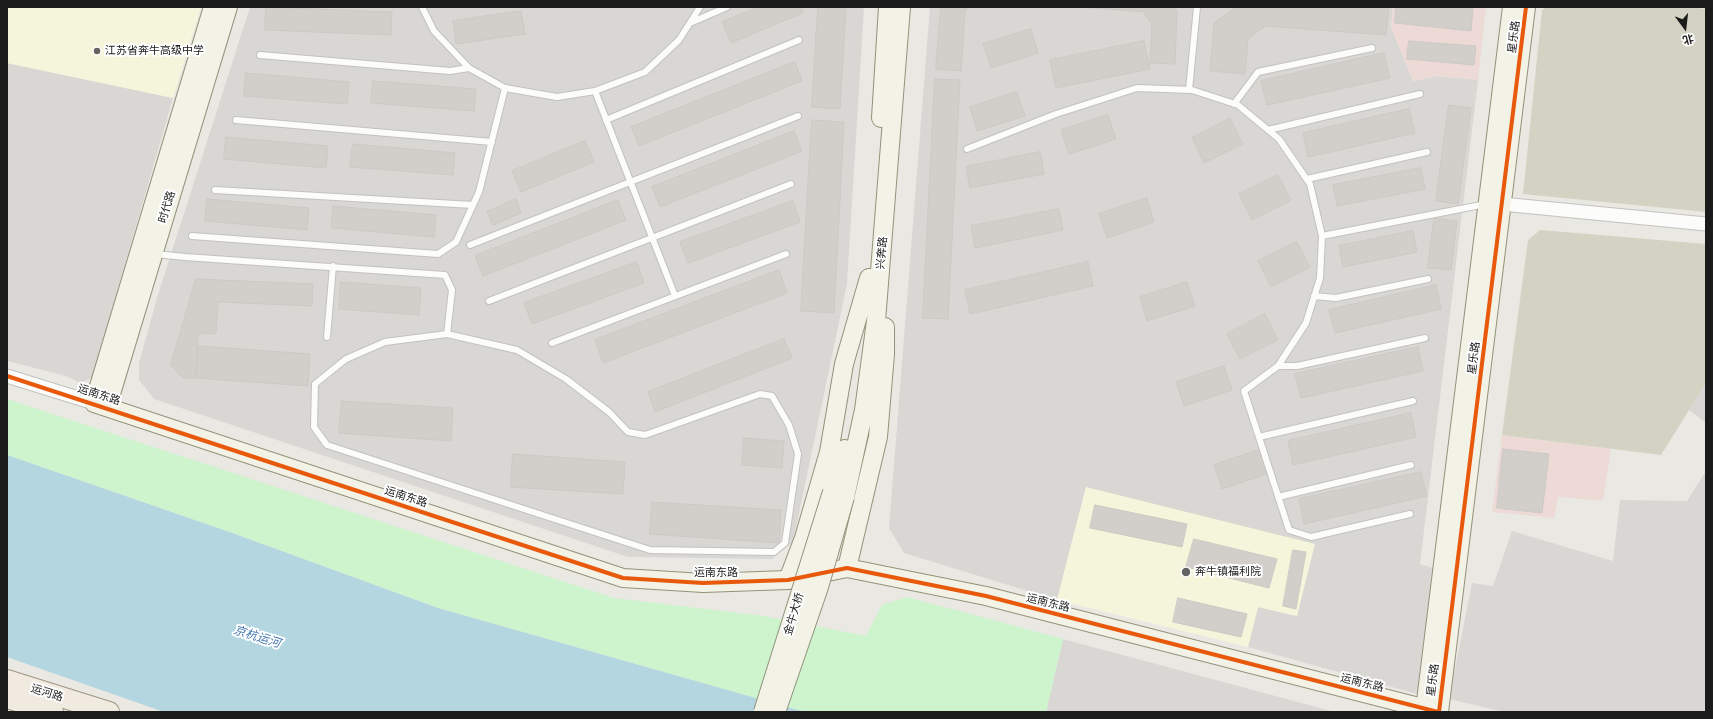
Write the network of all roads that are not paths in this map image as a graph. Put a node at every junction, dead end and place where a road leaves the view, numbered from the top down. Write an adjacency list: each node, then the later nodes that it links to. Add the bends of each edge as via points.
1 (213, 7): 54 (street, 时代路)
2 (228, 7): 39 (street, 时代路)
3 (422, 7): 15 (lane, via 434,32)
4 (700, 7): 11 (lane)
5 (727, 7): 11 (lane)
6 (888, 7): 42 (street)
7 (902, 7): 42 (street, 兴奔路)
8 (1197, 7): 17 (lane)
9 (1512, 7): 32 (street, 星乐路)
10 (1526, 7): 32 (street, 星乐路)
11 (690, 23): 18 (lane, via 679,40 645,72)
12 (799, 40): 23 (lane)
13 (1372, 48): 20 (lane, via 1258,72)
14 (260, 55): 15 (lane, via 450,71)
15 (469, 68): 16 (lane)
16 (505, 88): 18 (lane, via 557,97); 25 (lane)
17 (1189, 90): 20 (lane); 26 (lane, via 1137,88 1056,114)
18 (595, 91): 23 (lane)
19 (1420, 94): 24 (lane)
20 (1234, 104): 24 (lane)
21 (798, 116): 29 (lane)
22 (236, 120): 25 (lane)
23 (606, 120): 29 (lane)
24 (1268, 130): 28 (lane, via 1279,139)
25 (492, 142): 33 (lane)
26 (967, 149)
27 (1427, 152): 28 (lane)
28 (1307, 179): 36 (lane)
29 (630, 181): 37 (lane); 38 (lane)
30 (791, 184): 37 (lane)
31 (215, 190): 33 (lane)
32 (1495, 204): 34 (street); 36 (lane); 64 (street, 星乐路)
33 (473, 205): 35 (lane, via 456,242 438,254)
34 (1706, 224)
35 (192, 236)
36 (1322, 236): 45 (lane, via 1320,278)
37 (652, 238): 44 (lane); 46 (lane)
38 (470, 245)
39 (153, 253): 41 (lane); 54 (street, 时代路)
40 (786, 254): 44 (lane)
41 (333, 266): 47 (lane, via 444,275 452,290); 48 (lane)
42 (875, 278): 57 (street, 兴奔路, via 876,321 864,410); 60 (street, via 884,310 885,354 878,437); 61 (street, via 844,364 829,452 804,538)
43 (1428, 279): 45 (lane, via 1336,298)
44 (675, 296): 50 (lane)
45 (1314, 296): 51 (lane, via 1306,323)
46 (489, 300)
47 (447, 334): 47 (lane, via 517,350 566,379 609,412 628,432 645,435 760,394 772,396 789,425 798,454 785,543 774,552 650,550 327,446 314,427 315,384 346,359 385,342)
48 (327, 337)
49 (1425, 338): 51 (lane, via 1297,366)
50 (552, 343)
51 (1278, 366): 55 (lane, via 1244,391)
52 (7, 376): 54 (street, 运南东路)
53 (1413, 401): 55 (lane)
54 (100, 405): 61 (street, 运南东路, via 623,578 703,583)
55 (1259, 437): 58 (lane)
56 (1412, 465): 58 (lane)
57 (839, 495): 67 (street, 金牛大桥, bridge); 68 (street, 金牛大桥, bridge, via 819,587)
58 (1278, 497): 59 (lane, via 1289,530 1311,537)
59 (1410, 514)
60 (846, 568): 61 (street, 运南东路); 64 (street, 运南东路, via 986,596)
61 (788, 580)
62 (7, 680): 66 (main road, 运河路)
63 (7, 698): 65 (main road, 运河路)
64 (1434, 711)
65 (53, 712)
66 (109, 712)
67 (763, 712)
68 (776, 712)

